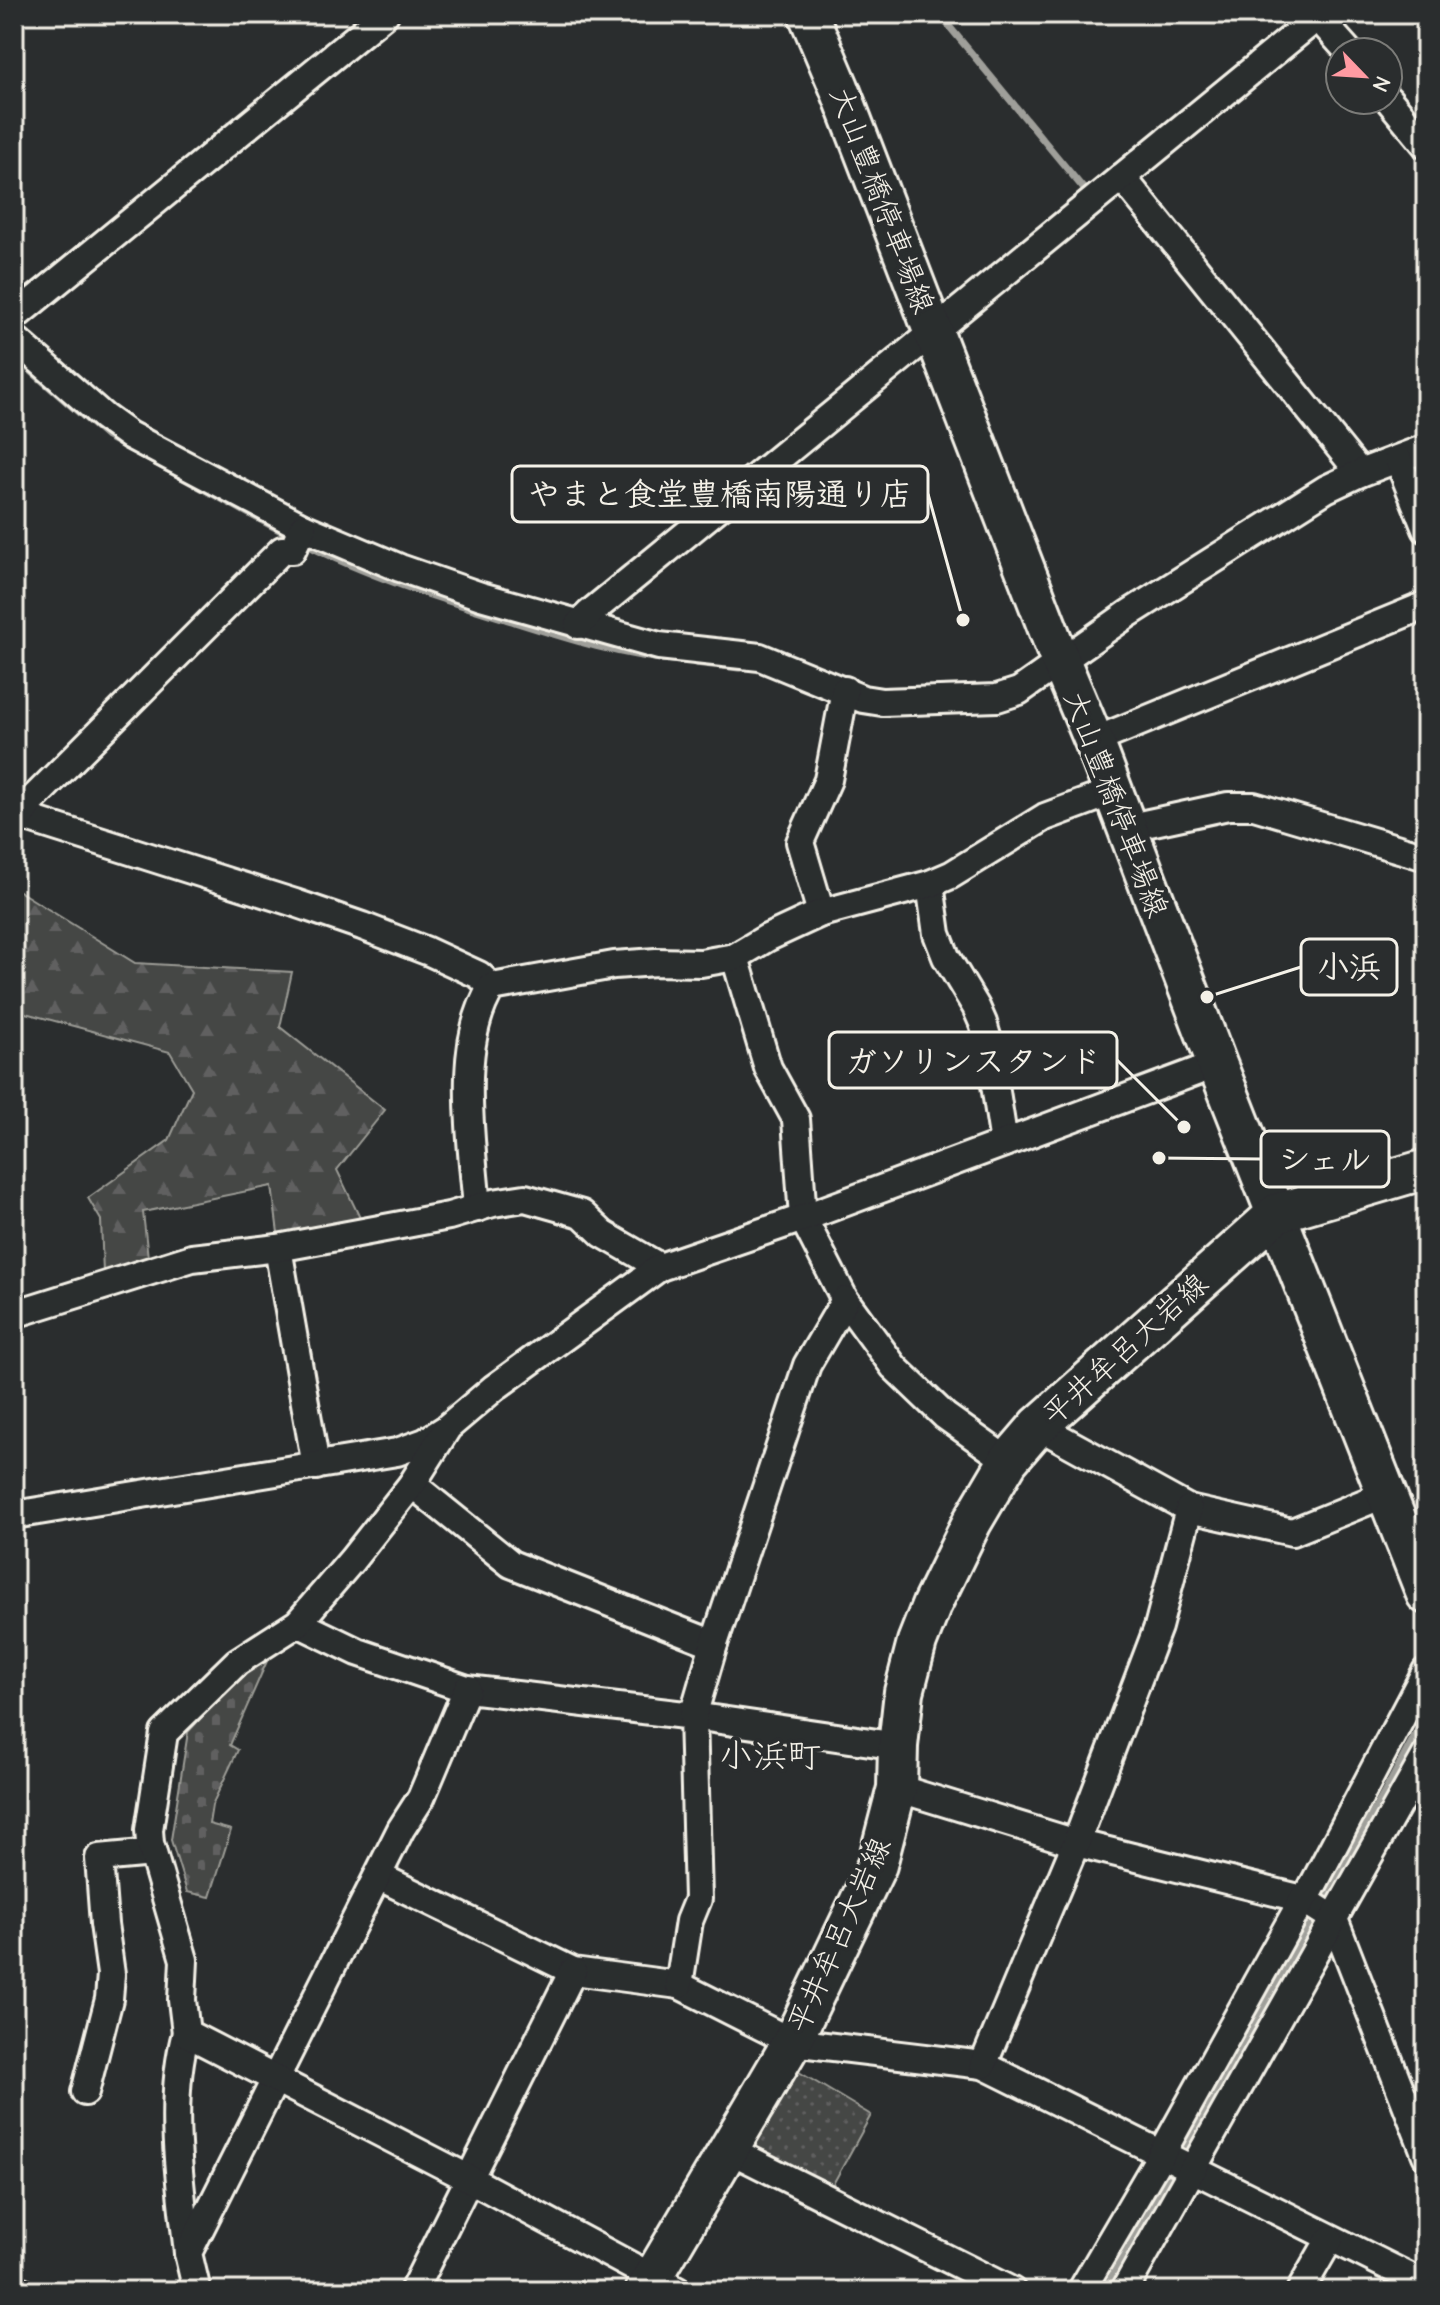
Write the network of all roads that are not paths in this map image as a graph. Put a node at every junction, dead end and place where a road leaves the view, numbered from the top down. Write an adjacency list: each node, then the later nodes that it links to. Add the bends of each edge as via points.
1 (385, 14): 8 (street)
2 (808, 14): 9 (main road, 大山豊橋停車場線)
3 (1318, 15): 4 (street); 7 (street)
4 (1336, 36)
5 (1402, 116): 6 (street)
6 (1426, 145)
7 (1122, 177): 9 (street); 13 (street)
8 (14, 317)
9 (933, 331): 17 (street); 18 (main road, 大山豊橋停車場線)
10 (14, 338): 15 (street, via 129,435)
11 (1426, 448): 12 (street)
12 (1398, 459): 13 (street); 14 (street)
13 (1360, 473): 18 (street, via 1326,489)
14 (1426, 529)
15 (297, 538): 17 (street); 22 (street)
16 (1426, 605): 20 (street)
17 (578, 625): 19 (street, via 659,646 760,657)
18 (1060, 660): 19 (street, via 1019,691 997,698 882,702); 20 (main road, 大山豊橋停車場線)
19 (845, 690): 26 (street, via 828,780 800,842)
20 (1094, 741): 21 (main road, 大山豊橋停車場線)
21 (1112, 792): 23 (main road, 大山豊橋停車場線); 25 (street, via 1045,817)
22 (17, 815): 28 (street, via 362,926 479,975)
23 (1126, 828): 24 (street, via 1228,806 1254,806); 29 (main road, 大山豊橋停車場線)
24 (1426, 857)
25 (930, 884): 26 (street); 30 (street, via 937,934 988,1040)
26 (821, 913): 27 (street)
27 (735, 957): 28 (street, via 614,965); 34 (street, via 768,1068 796,1119)
28 (492, 987): 32 (street, via 479,1010 467,1079)
29 (1217, 1064): 30 (street); 33 (main road, 大山豊橋停車場線)
30 (1004, 1143): 34 (street)
31 (1426, 1169): 33 (main road, 平井牟呂大岩線)
32 (477, 1208): 35 (street); 36 (street, via 525,1198 563,1207 582,1214 603,1234)
33 (1277, 1213): 39 (main road, 平井牟呂大岩線); 44 (main road, 大山豊橋停車場線)
34 (803, 1218): 36 (street); 37 (street)
35 (278, 1248): 38 (street, via 192,1258); 42 (street)
36 (660, 1267): 40 (street)
37 (845, 1300): 41 (street, via 894,1367 945,1416); 49 (street, via 807,1365)
38 (14, 1314)
39 (1038, 1426): 41 (main road, 平井牟呂大岩線); 45 (street)
40 (448, 1427): 42 (street, via 397,1452); 43 (street)
41 (1008, 1461): 53 (main road, 平井牟呂大岩線, via 972,1522 917,1642)
42 (316, 1466): 46 (street)
43 (412, 1484): 48 (street); 49 (street, via 511,1564)
44 (1386, 1494): 45 (street, via 1292,1532); 47 (main road, 大山豊橋停車場線)
45 (1189, 1509): 56 (street, via 1158,1627)
46 (14, 1515)
47 (1426, 1594)
48 (298, 1623): 51 (street, via 358,1652); 57 (street, via 237,1662 164,1733 149,1830)
49 (714, 1644): 52 (street)
50 (1426, 1671): 59 (street)
51 (467, 1689): 52 (street); 58 (street, via 421,1798)
52 (693, 1716): 53 (street); 62 (street, via 698,1899 689,1921)
53 (898, 1746): 55 (main road, 平井牟呂大岩線)
54 (1426, 1755): 60 (street)
55 (897, 1788): 56 (street); 64 (main road, 平井牟呂大岩線, via 877,1865)
56 (1076, 1843): 59 (street); 65 (street)
57 (153, 1853): 63 (street, via 184,1960); 67 (street, via 99,1858 111,1974)
58 (378, 1876): 61 (street); 66 (street)
59 (1303, 1899): 60 (street); 69 (street)
60 (1334, 1919): 70 (street); 71 (street)
61 (573, 1971): 62 (street); 72 (street)
62 (679, 1985): 64 (street)
63 (186, 2033): 66 (street); 74 (street, via 177,2105)
64 (792, 2042): 65 (street); 68 (main road, 平井牟呂大岩線)
65 (983, 2065): 69 (street)
66 (275, 2078): 72 (street); 74 (street)
67 (85, 2092)
68 (730, 2150): 77 (main road, 平井牟呂大岩線); 81 (street)
69 (1162, 2153): 71 (street); 82 (street)
70 (1426, 2155)
71 (1192, 2169): 73 (street); 83 (street)
72 (468, 2178): 77 (street); 80 (street)
73 (1330, 2239): 75 (street); 84 (street)
74 (188, 2253): 79 (street)
75 (1426, 2285)
76 (14, 2286): 78 (street)
77 (658, 2287)
78 (21, 2291)
79 (197, 2291)
80 (413, 2291)
81 (1012, 2291)
82 (1081, 2291)
83 (1124, 2291)
84 (1300, 2291)

